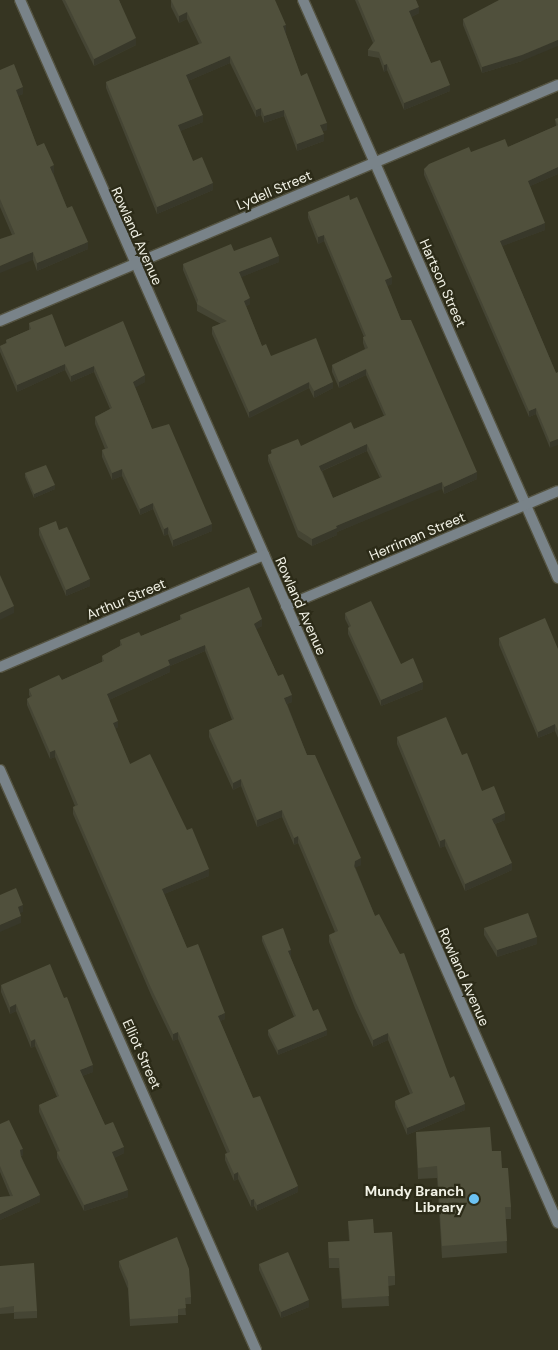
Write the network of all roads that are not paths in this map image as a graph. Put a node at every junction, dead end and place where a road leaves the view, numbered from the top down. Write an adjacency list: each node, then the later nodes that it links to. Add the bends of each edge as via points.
1 (20, 0): 5 (street, Rowland Avenue)
2 (303, 0): 4 (street, Hartson Street)
3 (558, 85): 4 (street, Lydell Street)
4 (375, 162): 5 (street, Lydell Street); 8 (street, Hartson Street)
5 (134, 264): 6 (street, Lydell Street); 9 (street, Rowland Avenue)
6 (0, 321)
7 (558, 491): 8 (street, Herriman Street)
8 (525, 505): 10 (street, Hartson Street); 11 (street, Herriman Street)
9 (264, 555): 11 (street, Rowland Avenue); 12 (street, Arthur Street)
10 (558, 578)
11 (286, 606): 14 (street, Rowland Avenue)
12 (0, 667)
13 (0, 770): 15 (street, Elliot Street)
14 (558, 1224)
15 (256, 1350)

